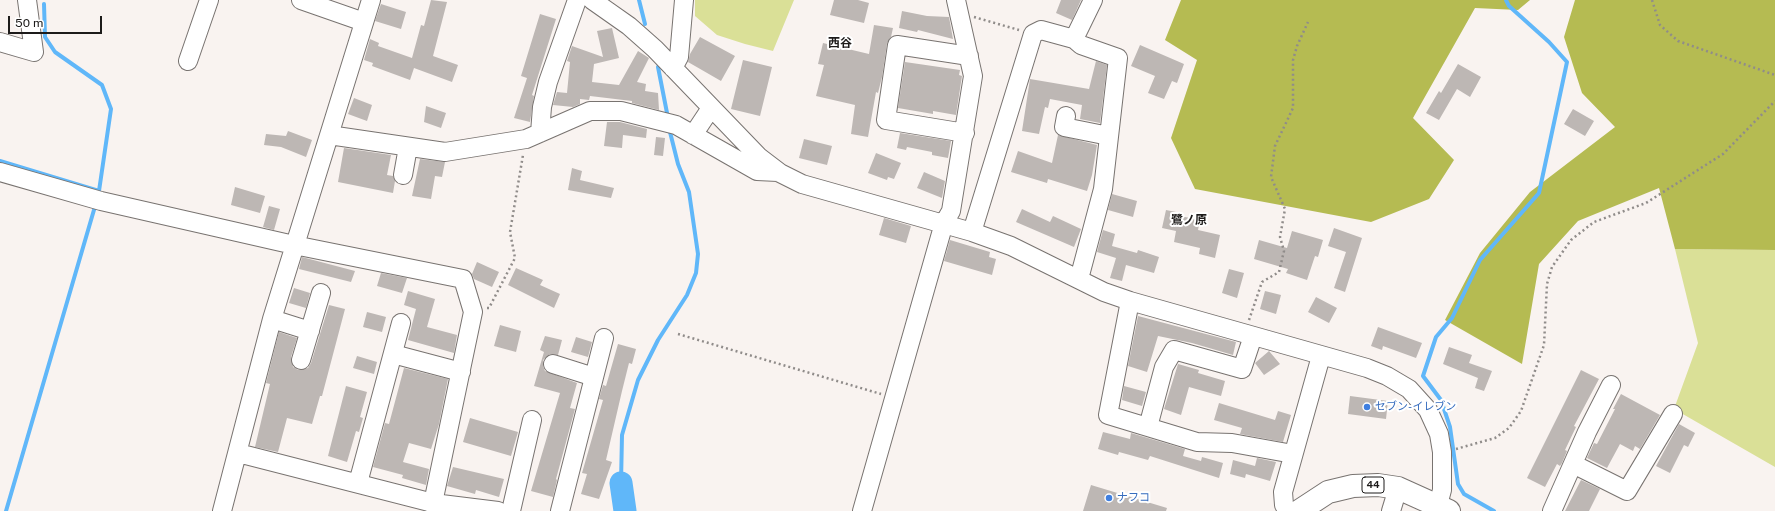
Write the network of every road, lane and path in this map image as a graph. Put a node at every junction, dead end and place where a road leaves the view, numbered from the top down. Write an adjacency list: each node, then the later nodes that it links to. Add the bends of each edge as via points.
1 (27, 0): 15 (street, via 34,52)
2 (209, 0): 17 (street)
3 (301, 0): 11 (street)
4 (371, 0): 11 (street)
5 (577, 0): 26 (street, via 548,82)
6 (592, 0): 18 (street, via 629,26)
7 (684, 0): 18 (street, via 679,57)
8 (1093, 0): 14 (street)
9 (1652, 0): 19 (path, via 1660,25 1678,41)
10 (957, 6): 13 (path); 16 (street)
11 (364, 22): 24 (street)
12 (1308, 22): 43 (path, via 1296,46 1293,60 1293,108 1275,146 1271,177 1285,209 1280,237 1284,251 1279,272 1262,282)
13 (1033, 34): 14 (street, via 1041,30); 33 (street)
14 (1074, 39): 27 (street, via 1081,45 1118,58)
15 (0, 42)
16 (969, 56): 23 (street, via 973,76); 23 (street, via 897,45 886,120)
17 (188, 62)
18 (673, 68): 21 (street)
19 (1775, 75)
20 (1775, 102): 56 (path, via 1722,154 1646,203 1594,222 1571,240 1552,267 1547,284 1544,345 1521,411 1509,428 1495,438)
21 (711, 108): 25 (street); 30 (street, via 759,157)
22 (1066, 116): 27 (street, via 1064,127)
23 (965, 133): 32 (street, via 951,211)
24 (328, 135): 28 (street); 34 (street)
25 (693, 135): 26 (street, via 669,123 621,111 590,111); 30 (street, via 757,171)
26 (533, 136): 28 (street, via 445,152); 38 (path, via 510,232 515,258 489,308)
27 (1109, 136): 35 (street, via 1103,189)
28 (408, 147): 31 (street)
29 (0, 172): 34 (street, via 96,200)
30 (780, 172): 32 (street, via 802,184)
31 (403, 175)
32 (944, 223): 33 (street); 52 (street)
33 (972, 232): 35 (street, via 1010,246)
34 (294, 245): 38 (street, via 463,279); 39 (street)
35 (1079, 279): 37 (street)
36 (321, 293): 41 (street)
37 (1130, 301): 43 (street); 55 (street, via 1108,415)
38 (473, 312): 49 (street)
39 (272, 319): 41 (street); 57 (street)
40 (401, 323): 45 (street)
41 (310, 331): 47 (street)
42 (678, 334): 52 (path)
43 (1249, 335): 46 (street); 55 (street, via 1242,369 1174,350 1164,367)
44 (604, 338): 50 (street)
45 (393, 354): 49 (street); 60 (street)
46 (1321, 356): 58 (street); 63 (street, via 1387,376 1409,389 1428,410 1439,434 1442,452)
47 (301, 360)
48 (553, 364): 50 (street)
49 (461, 372): 62 (street)
50 (594, 377): 67 (street)
51 (1611, 385): 59 (street)
52 (894, 398): 68 (street)
53 (1673, 414): 59 (street, via 1627,491)
54 (532, 420): 66 (street)
55 (1148, 427): 58 (street, via 1197,442 1232,443)
56 (1462, 447)
57 (238, 453): 60 (street); 64 (street)
58 (1293, 454): 69 (street, via 1283,492 1284,505)
59 (1573, 464): 72 (street)
60 (358, 483): 62 (street)
61 (1398, 488): 63 (main road, 44); 70 (main road, 44, via 1378,485 1353,486 1328,492); 71 (street)
62 (435, 507): 65 (street)
63 (1444, 508)
64 (222, 511)
65 (498, 511)
66 (511, 511)
67 (560, 511)
68 (862, 511)
69 (1288, 511)
70 (1299, 511)
71 (1391, 511)
72 (1552, 511)

